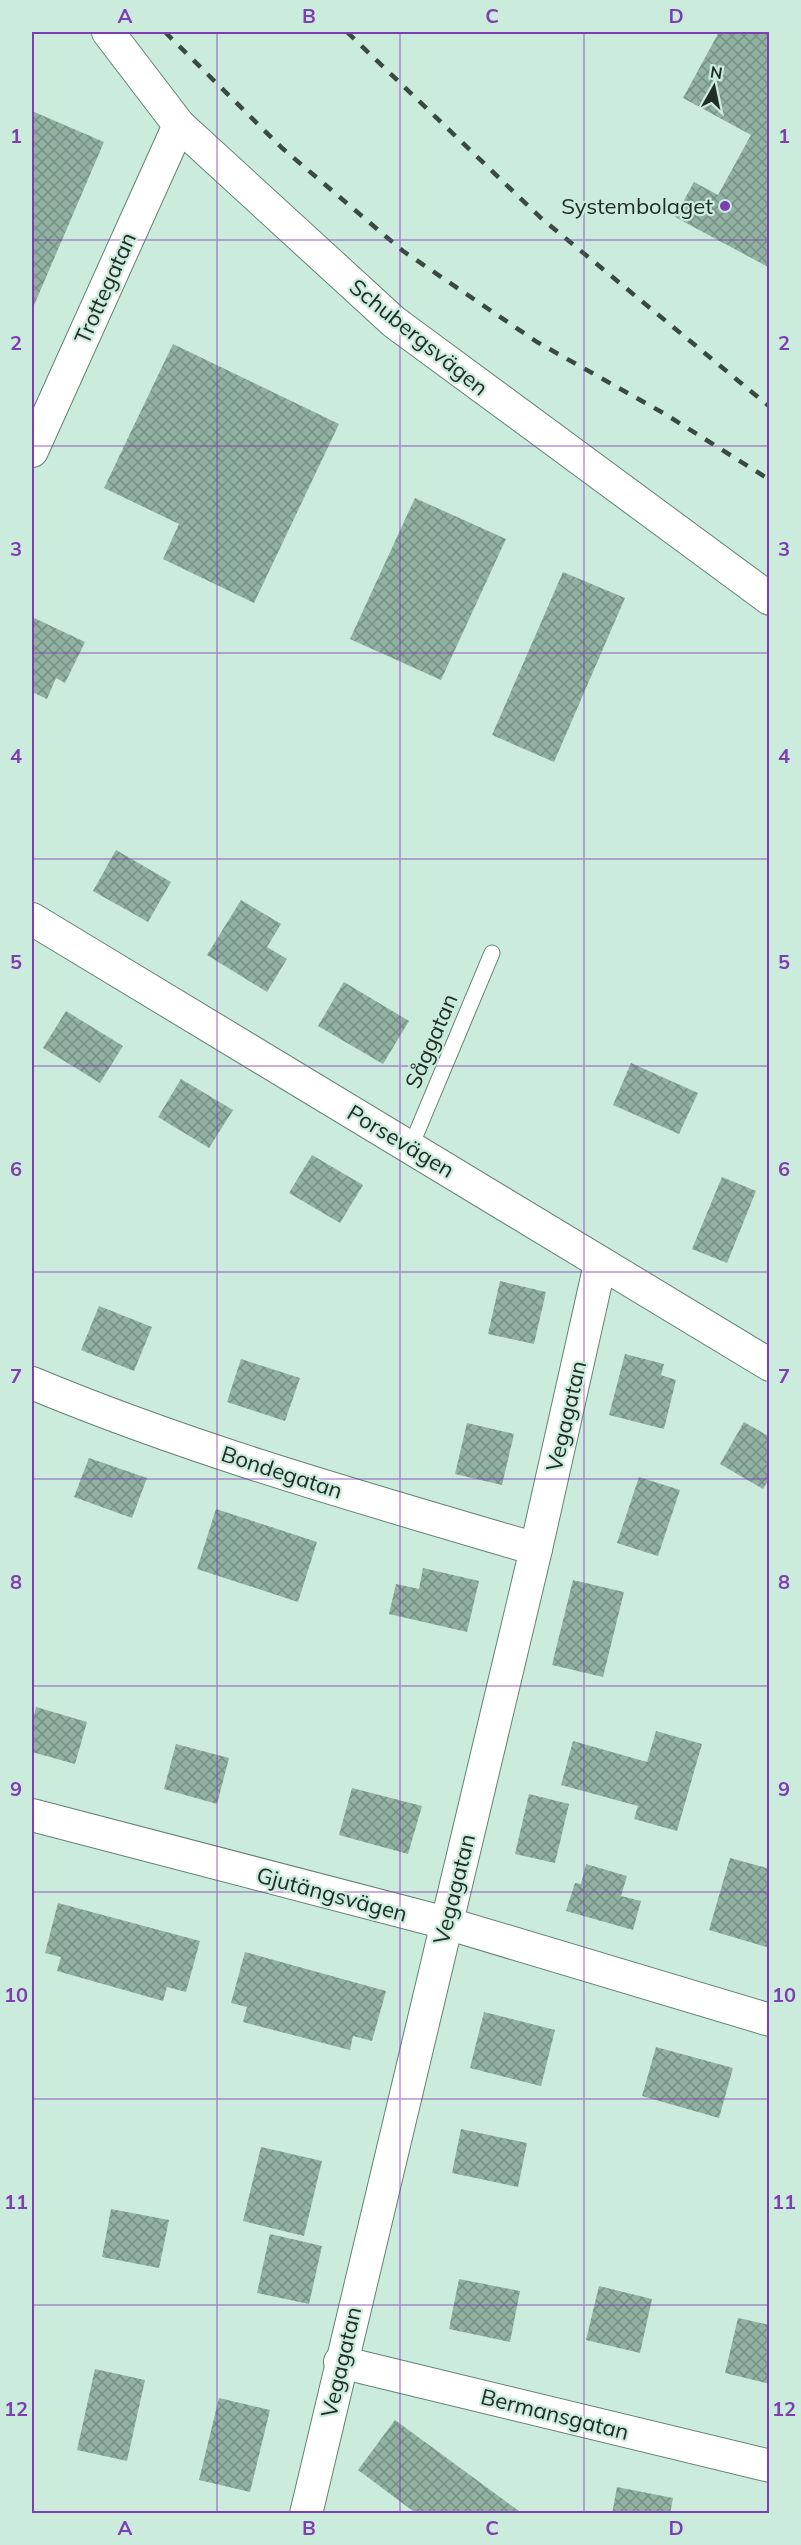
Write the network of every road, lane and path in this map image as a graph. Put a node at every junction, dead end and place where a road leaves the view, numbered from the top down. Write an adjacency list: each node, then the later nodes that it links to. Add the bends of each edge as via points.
1 (108, 32): 2 (street, Schubergsvägen)
2 (179, 125): 3 (street, Trottegatan); 4 (street, Schubergsvägen, via 394,322)
3 (32, 451)
4 (770, 599)
5 (32, 919): 7 (street, Porsevägen)
6 (492, 953): 7 (lane, Såggatan)
7 (411, 1146): 8 (street, Porsevägen)
8 (600, 1264): 9 (street, Porsevägen); 11 (street, Vegagatan)
9 (770, 1365)
10 (32, 1383): 11 (street, Bondegatan, via 86,1406 310,1482)
11 (536, 1549): 13 (street, Vegagatan)
12 (32, 1815): 13 (street, Gjutängsvägen)
13 (446, 1923): 14 (street, Gjutängsvägen); 15 (street, Vegagatan)
14 (770, 2020)
15 (340, 2362): 16 (street, Bermansgatan); 17 (street, Vegagatan)
16 (770, 2466)
17 (306, 2514)

